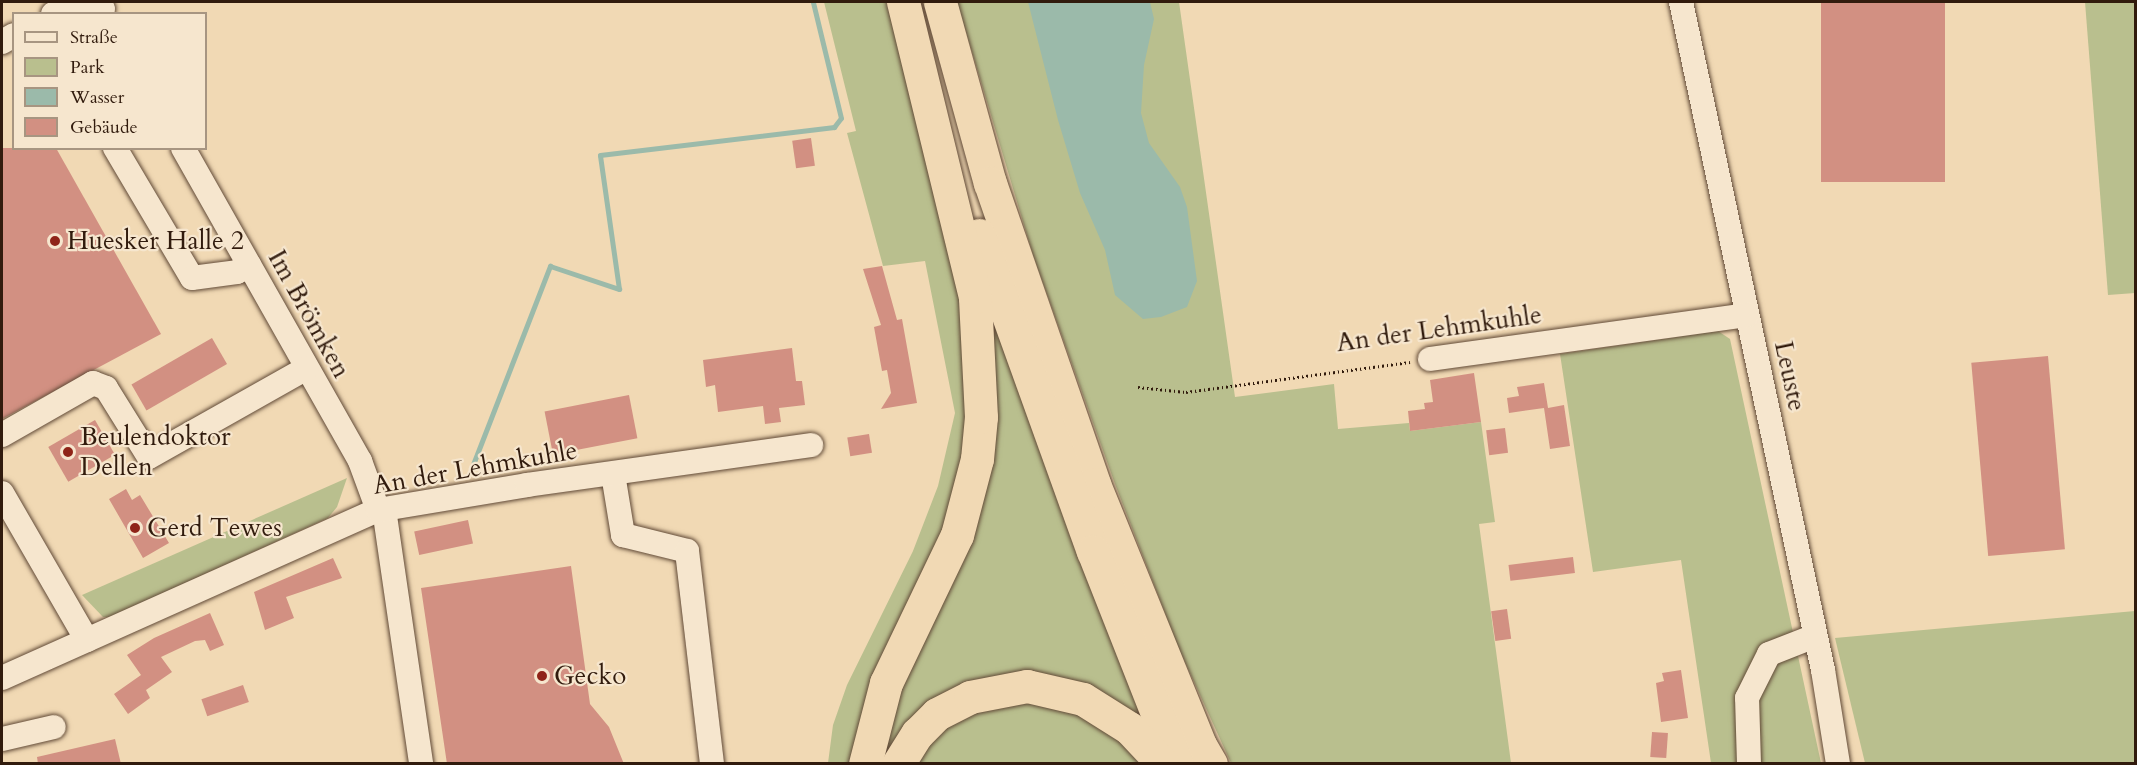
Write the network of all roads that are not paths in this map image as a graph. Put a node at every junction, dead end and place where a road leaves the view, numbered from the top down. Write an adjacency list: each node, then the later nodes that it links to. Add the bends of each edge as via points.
1 (903, 2): 6 (highway)
2 (940, 2): 29 (highway, via 990,183 1094,484)
3 (1681, 2): 10 (street, Leuste)
4 (102, 8): 5 (street)
5 (57, 12)
6 (929, 95): 25 (highway, via 975,297 982,376 978,449 957,535 886,683); 28 (highway, via 1093,551)
7 (116, 150): 9 (street, via 192,278 237,272)
8 (184, 150): 9 (street, Im Brömken)
9 (249, 265): 12 (street, Im Brömken)
10 (1747, 315): 11 (street, An der Lehmkuhle); 18 (street, Leuste)
11 (1430, 359)
12 (307, 368): 13 (street, via 149,458 106,388 93,383); 17 (street, Im Brömken, via 360,461)
13 (2, 435)
14 (811, 445): 15 (street, An der Lehmkuhle)
15 (613, 474): 17 (street, An der Lehmkuhle); 24 (street, via 623,535 687,551)
16 (2, 493): 19 (street)
17 (381, 510): 19 (street, An der Lehmkuhle); 23 (street, Im Brömken)
18 (1815, 636): 30 (street, via 1769,654 1748,698); 31 (street, Leuste)
19 (87, 640): 20 (street, An der Lehmkuhle)
20 (2, 678)
21 (54, 727): 22 (street)
22 (2, 739)
23 (421, 764)
24 (712, 764)
25 (865, 764)
26 (898, 764): 27 (highway, via 917,734 937,714 970,697 1028,686 1083,699 1129,728)
27 (1163, 764)
28 (1177, 764)
29 (1211, 764)
30 (1749, 764)
31 (1838, 764)

